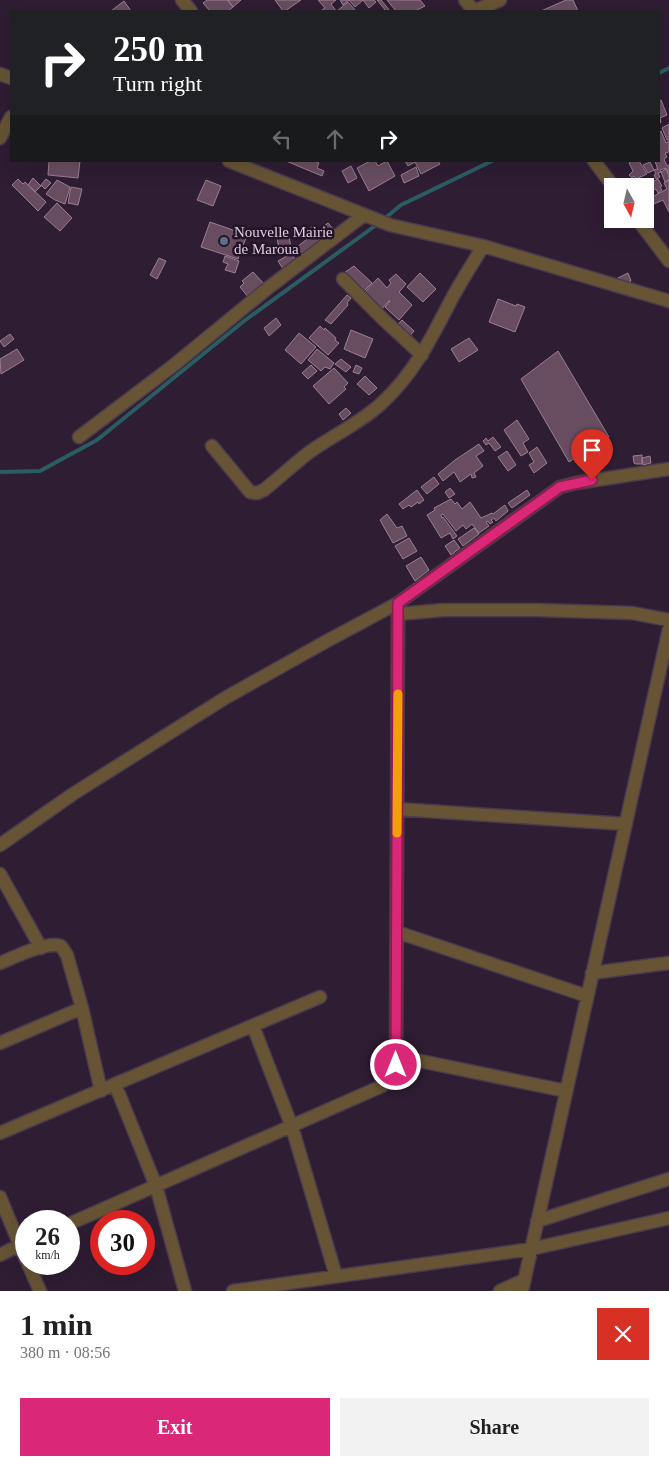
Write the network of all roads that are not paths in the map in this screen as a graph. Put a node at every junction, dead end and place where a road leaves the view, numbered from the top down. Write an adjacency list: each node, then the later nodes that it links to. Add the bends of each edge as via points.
1 (182, 0): 4 (street)
2 (465, 0): 5 (street)
3 (500, 0): 6 (street)
4 (190, 10)
5 (473, 10)
6 (476, 10)
7 (10, 119): 8 (street)
8 (0, 138)
9 (232, 162): 12 (street)
10 (595, 162): 11 (street)
11 (607, 178)
12 (367, 216): 14 (street, via 390,225); 19 (street, via 268,288 174,365)
13 (644, 228): 15 (street)
14 (483, 246): 17 (street); 18 (street)
15 (669, 261)
16 (343, 279): 18 (street)
17 (669, 301)
18 (422, 355): 20 (street, via 406,379 382,403 311,451 264,490 250,492)
19 (78, 437)
20 (212, 446)
21 (669, 469): 22 (street, via 560,487)
22 (398, 608): 23 (street, via 632,613); 25 (street); 27 (street, via 225,698 73,794)
23 (669, 620)
24 (669, 629): 26 (street)
25 (397, 809): 26 (street); 29 (street)
26 (626, 824): 33 (street)
27 (0, 845)
28 (0, 874): 30 (street)
29 (397, 932): 34 (street); 39 (street)
30 (41, 948): 31 (street); 36 (street, via 55,944 67,954)
31 (0, 963)
32 (669, 963): 33 (street)
33 (592, 973): 34 (street)
34 (587, 996): 42 (street)
35 (320, 997): 37 (street)
36 (82, 1008): 38 (street); 41 (street)
37 (253, 1026): 40 (street); 43 (street)
38 (0, 1043)
39 (396, 1056): 42 (street); 43 (street, via 392,1077 382,1086)
40 (115, 1084): 41 (street); 46 (street)
41 (101, 1090): 44 (street)
42 (566, 1091): 50 (street)
43 (292, 1127): 46 (street); 56 (street)
44 (0, 1134)
45 (669, 1179): 50 (street)
46 (156, 1186): 49 (street); 59 (street)
47 (0, 1196): 51 (street)
48 (669, 1218): 53 (street)
49 (80, 1219)
50 (537, 1221): 53 (street)
51 (15, 1227)
52 (15, 1248): 54 (street)
53 (531, 1249): 56 (street); 57 (street)
54 (0, 1255)
55 (33, 1275): 58 (street)
56 (336, 1276): 60 (street)
57 (523, 1285): 61 (street)
58 (40, 1291)
59 (185, 1291)
60 (233, 1291)
61 (500, 1291)

